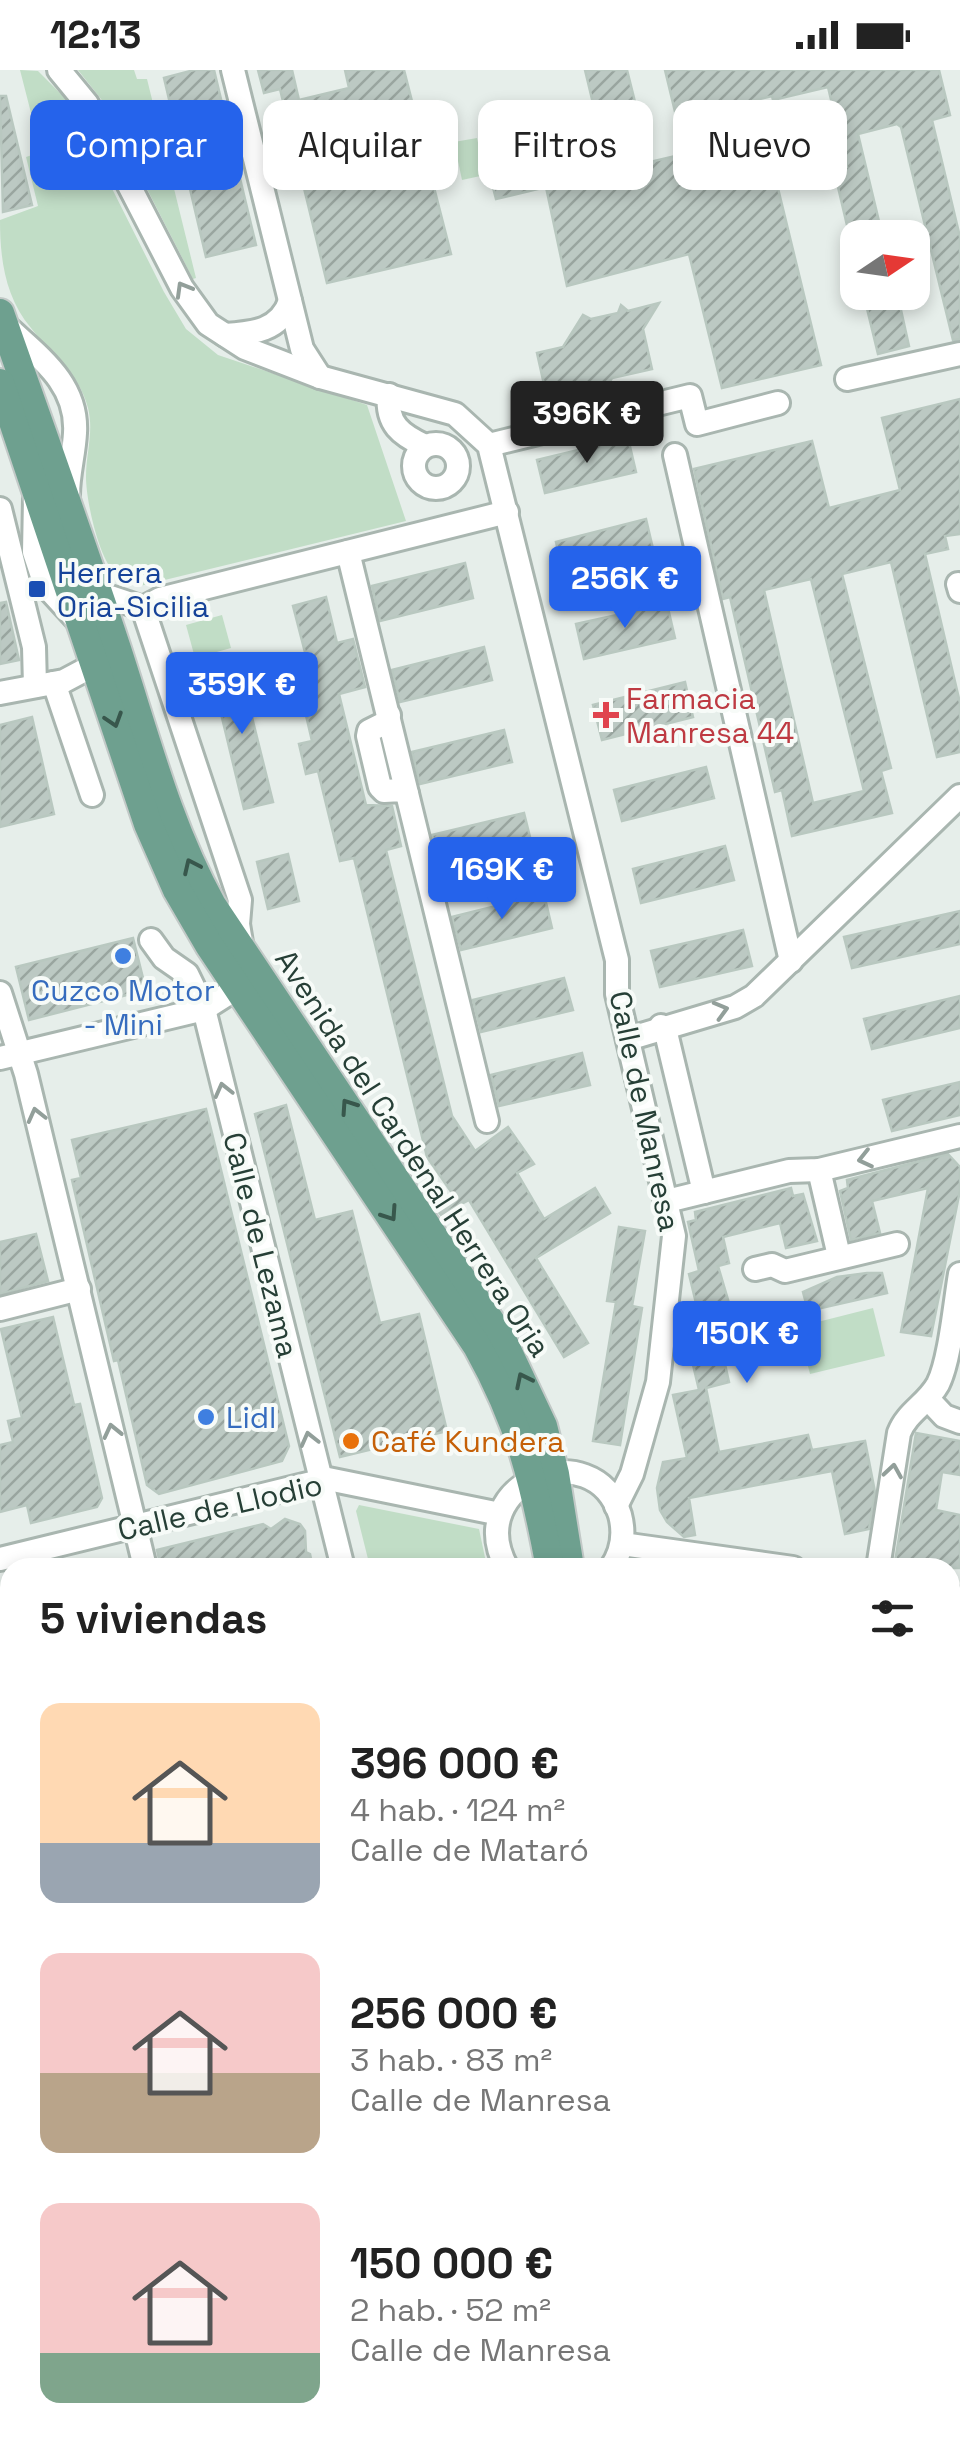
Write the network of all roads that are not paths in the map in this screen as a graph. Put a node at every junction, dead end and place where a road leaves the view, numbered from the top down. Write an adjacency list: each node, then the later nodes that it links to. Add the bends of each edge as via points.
1 (59, 70): 5 (street, one-way to 1, via 208,324 182,288 87,104)
2 (232, 70): 3 (street)
3 (290, 301): 5 (street, via 268,328); 7 (street, via 302,348)
4 (2, 318): 18 (main road, Avenida del Cardenal Herrera Oria)
5 (225, 335): 7 (street)
6 (960, 354): 8 (street)
7 (320, 377): 10 (street)
8 (847, 379)
9 (0, 384): 20 (main road, Avenida del Cardenal Herrera Oria)
10 (389, 395): 12 (street, via 455,414); 13 (street, via 396,430)
11 (778, 404): 12 (street, via 697,424 690,396)
12 (489, 445): 16 (street, Calle de Manresa)
13 (425, 446)
14 (675, 455): 27 (street)
15 (0, 509): 21 (street)
16 (508, 512): 17 (street); 32 (street, Calle de Manresa, via 617,960)
17 (348, 552): 19 (street); 34 (street)
18 (98, 593): 19 (street); 26 (main road, Avenida del Cardenal Herrera Oria, one-way to 18, via 180,840)
19 (143, 608): 26 (street, Avenida del Cardenal Herrera Oria, via 240,900)
20 (96, 664): 21 (street); 28 (main road, Avenida del Cardenal Herrera Oria, one-way to 28, via 161,857)
21 (44, 685): 22 (street); 23 (street)
22 (0, 692)
23 (92, 795)
24 (960, 796): 27 (street)
25 (151, 940): 30 (street, Calle de Lezama, via 187,974)
26 (242, 949): 28 (street, Avenida del Cardenal Herrera Oria); 48 (main road, Avenida del Cardenal Herrera Oria, one-way to 26, via 540,1418 501,1337)
27 (791, 961): 31 (street, one-way to 27, via 735,1007)
28 (238, 988): 30 (street); 48 (main road, Avenida del Cardenal Herrera Oria, one-way to 48, via 477,1346)
29 (0, 993): 33 (street)
30 (204, 1009): 33 (street); 50 (street, Calle de Lezama, one-way to 30)
31 (661, 1026): 32 (street); 37 (street)
32 (628, 1039): 38 (street, Calle de Manresa)
33 (9, 1056): 43 (street, one-way to 33)
34 (487, 1121)
35 (960, 1136): 36 (street, one-way to 36)
36 (819, 1170): 37 (street); 40 (street)
37 (704, 1192): 38 (street)
38 (667, 1201): 47 (street, Calle de Manresa, via 674,1236 661,1361)
39 (897, 1244): 40 (street)
40 (839, 1256): 41 (street, via 785,1271 772,1265)
41 (755, 1269)
42 (960, 1274): 45 (street, via 940,1380)
43 (79, 1289): 44 (street); 53 (street, one-way to 43)
44 (0, 1309)
45 (929, 1400): 46 (street); 61 (street, one-way to 45, via 899,1433 907,1416)
46 (960, 1422)
47 (643, 1436): 49 (street, via 622,1465); 51 (street, Calle de Manresa)
48 (544, 1475): 49 (street); 52 (street, via 523,1483); 58 (main road, Avenida del Cardenal Herrera Oria); 59 (main road, Avenida del Cardenal Herrera Oria)
49 (587, 1477): 51 (street)
50 (320, 1480): 52 (street, Calle de Llodio); 53 (street, Calle de Llodio); 56 (street, Calle de Lezama)
51 (616, 1506): 60 (street, via 623,1531)
52 (500, 1514): 57 (street)
53 (135, 1525): 54 (street, Calle de Llodio); 55 (street)
54 (8, 1558)
55 (143, 1558)
56 (340, 1558)
57 (504, 1558)
58 (549, 1558)
59 (567, 1558)
60 (618, 1558)
61 (880, 1558)

